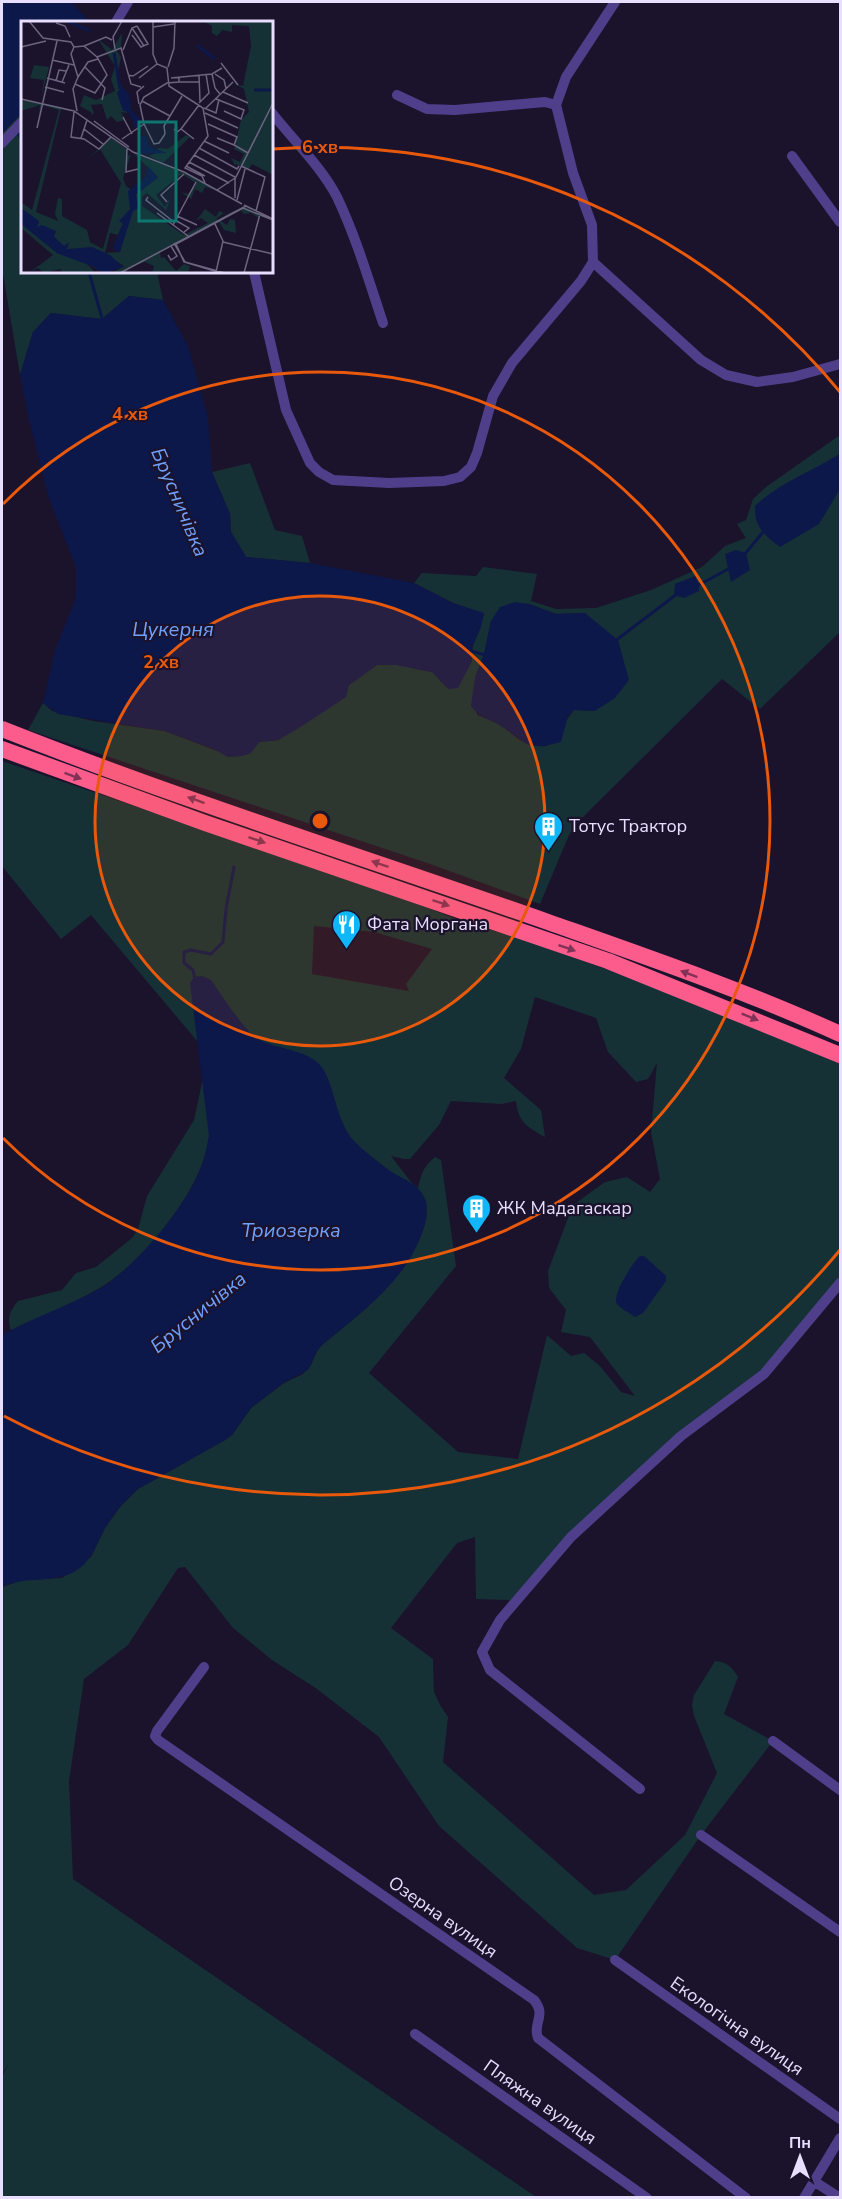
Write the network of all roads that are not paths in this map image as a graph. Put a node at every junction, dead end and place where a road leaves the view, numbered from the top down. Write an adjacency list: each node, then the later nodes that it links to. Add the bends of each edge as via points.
1 (128, 2): 3 (street)
2 (615, 2): 5 (street, via 566,77)
3 (117, 21)
4 (397, 95): 5 (street, via 427,109 545,102)
5 (556, 105): 11 (street, via 573,173 592,225)
6 (273, 114): 13 (street, via 336,197)
7 (21, 123): 8 (street)
8 (2, 143)
9 (792, 156): 10 (street)
10 (840, 222)
11 (593, 262): 12 (street, via 507,371 493,396 471,467 460,477 444,481 333,480 310,463 286,410); 14 (street, via 701,360 726,375 757,382)
12 (254, 273)
13 (383, 323)
14 (840, 364)
15 (2, 729): 17 (highway, one-way to 15, via 612,945)
16 (2, 749): 18 (highway, one-way to 18, via 608,961)
17 (840, 1034)
18 (840, 1055)
19 (840, 1283): 22 (street, via 764,1374 681,1436 571,1538 500,1620 482,1652 489,1670)
20 (204, 1667): 32 (street, Озерна вулиця, via 156,1731 158,1740 534,2000 541,2015 535,2031 538,2038)
21 (773, 1741): 23 (street)
22 (640, 1789)
23 (840, 1790)
24 (701, 1835): 25 (street)
25 (840, 1932)
26 (615, 1960): 28 (street, Екологічна вулиця)
27 (415, 2034): 31 (street, Пляжна вулиця)
28 (840, 2119)
29 (840, 2138): 30 (street)
30 (815, 2182): 33 (street); 34 (street)
31 (647, 2198)
32 (746, 2198)
33 (804, 2198)
34 (840, 2198)

